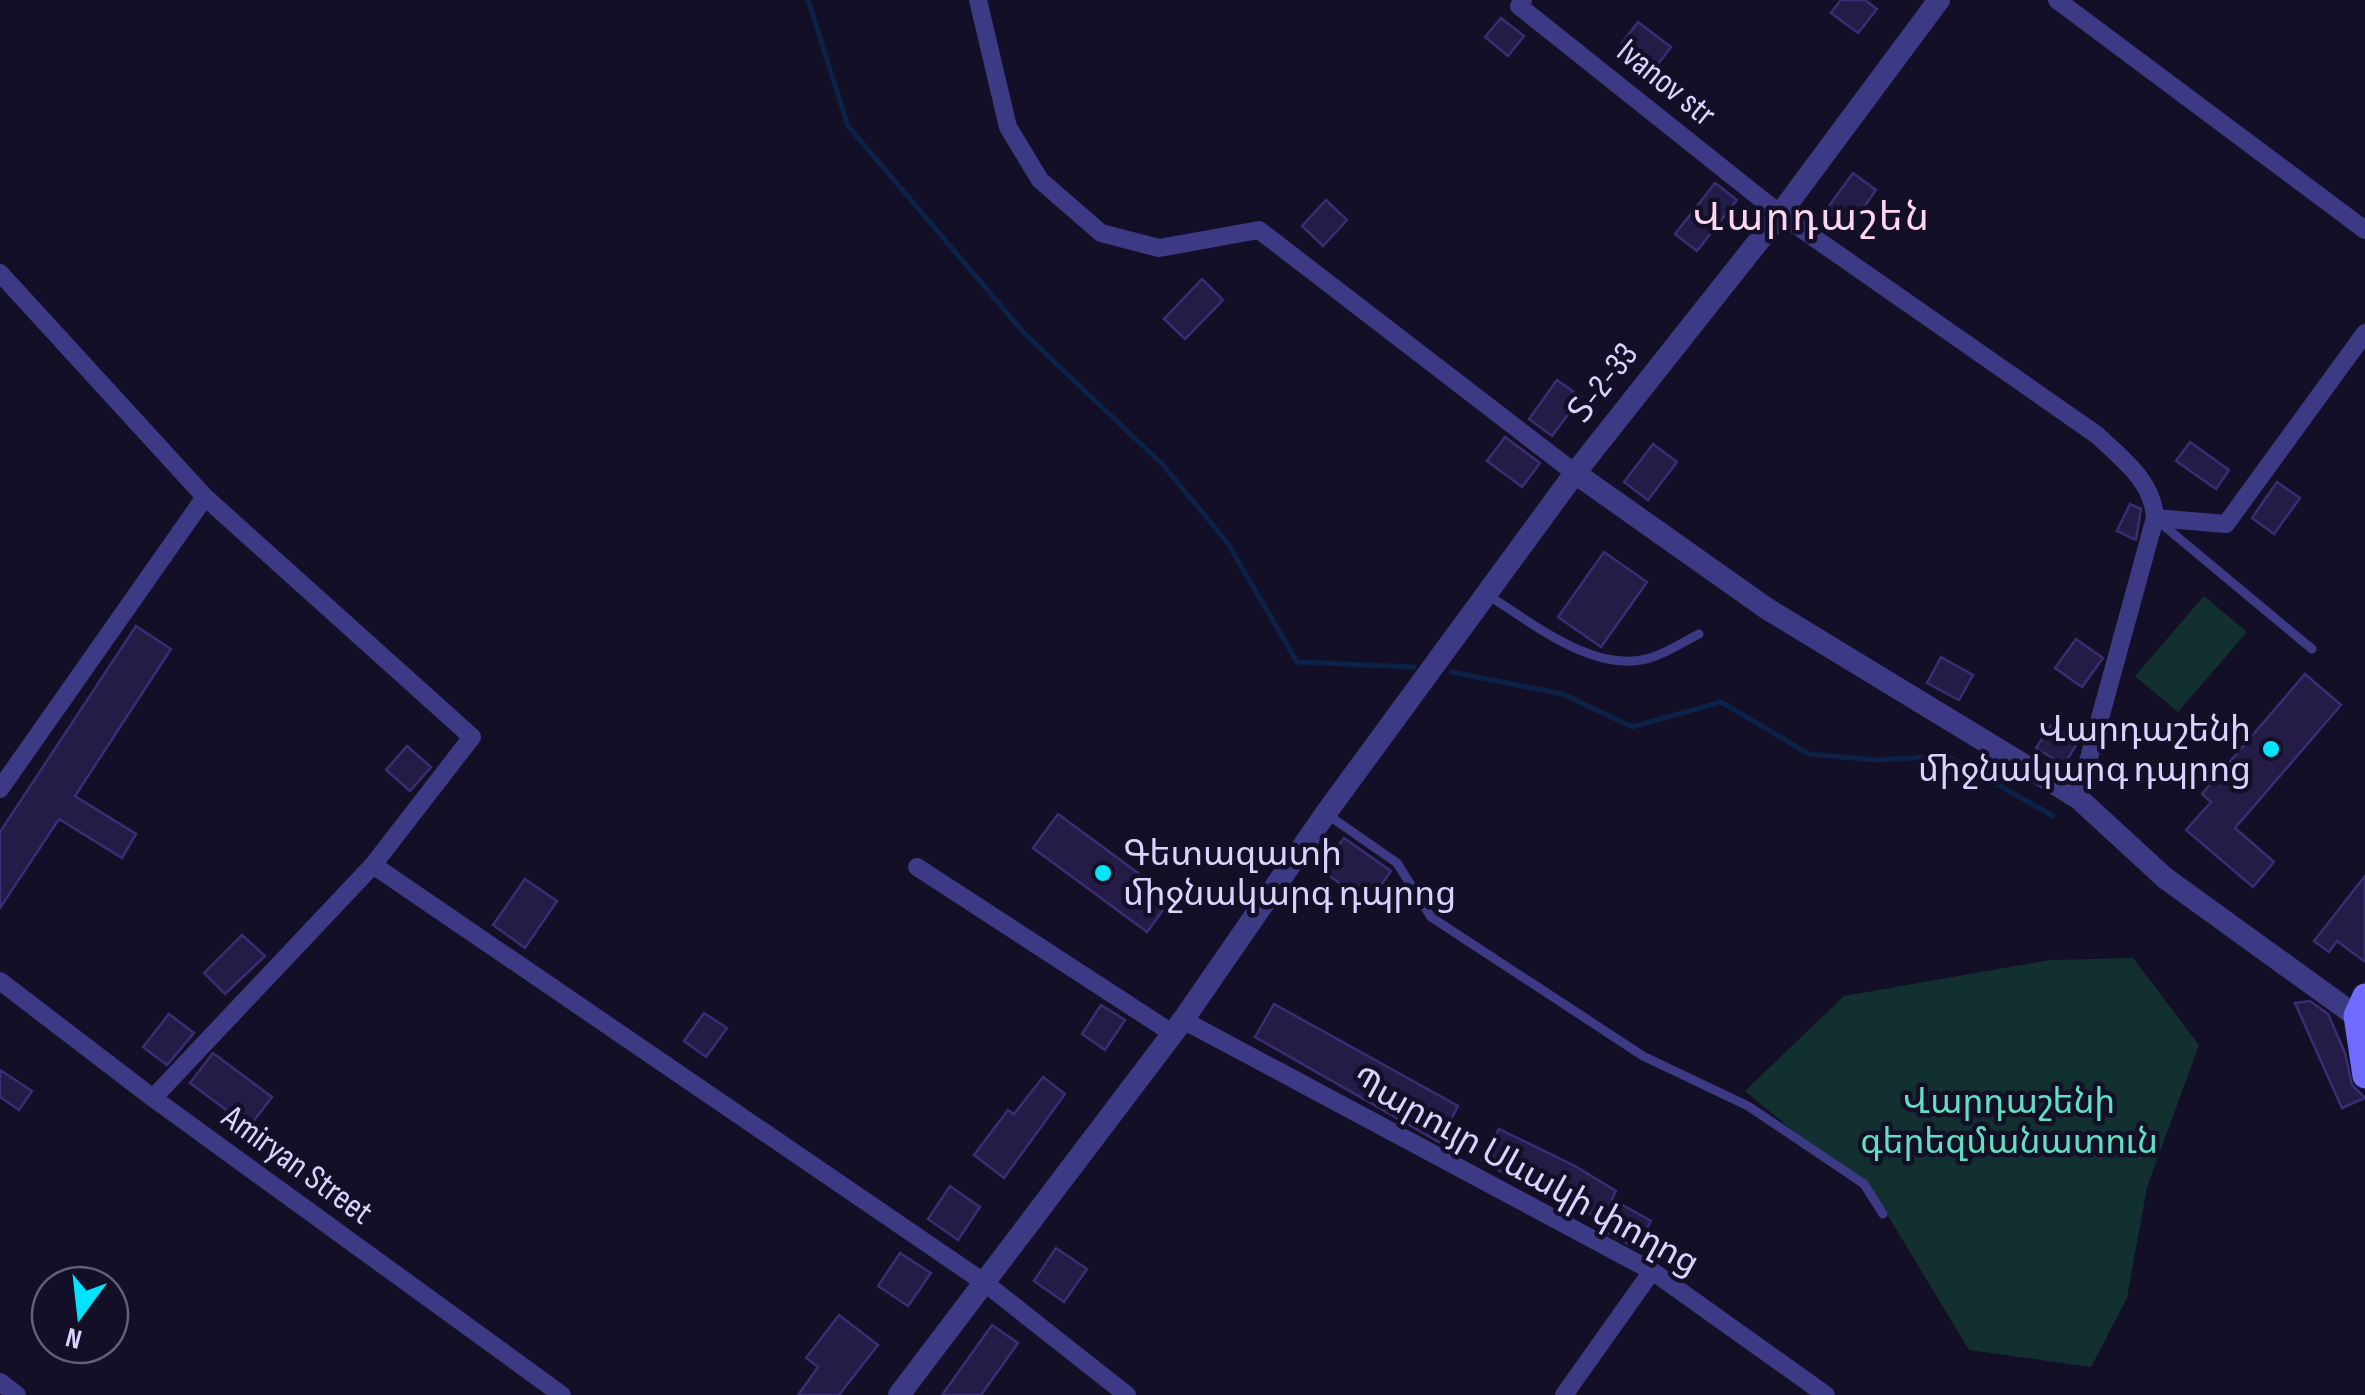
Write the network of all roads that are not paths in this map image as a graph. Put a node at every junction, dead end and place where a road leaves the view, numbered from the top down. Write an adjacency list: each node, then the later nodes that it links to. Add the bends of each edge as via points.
1 (978, 0): 9 (street, via 1008,127 1040,180 1101,233 1159,248 1259,230)
2 (1523, 0): 5 (street, Ivanov str, via 1519,6)
3 (1938, 0): 5 (street, Տ-2-33 / Տ-2-33)
4 (2056, 0): 6 (street)
5 (1780, 214): 9 (street, Տ-2-33 / Տ-2-33); 11 (street, Ivanov str, via 2097,435 2140,476)
6 (2365, 230)
7 (0, 273): 10 (street)
8 (2365, 333): 11 (street, via 2226,524)
9 (1575, 472): 12 (street, Տ-2-33 / Տ-2-33); 16 (street, via 1766,608)
10 (205, 498): 15 (street); 18 (street, via 472,737)
11 (2155, 518): 14 (lane); 16 (street)
12 (1486, 594): 13 (lane, via 1614,663 1649,658); 17 (street, Տ-2-33 / Տ-2-33)
13 (1699, 634)
14 (2312, 649)
15 (0, 790)
16 (2078, 798): 21 (street, via 2165,878)
17 (1326, 813): 22 (street, Տ-2-33); 25 (lane, via 1397,864 1431,917 1642,1056 1748,1106 1864,1184)
18 (373, 865): 24 (street); 27 (street)
19 (917, 867): 22 (street, Պարույր Սևակի փողոց)
20 (0, 981): 24 (street, Amiryan Street)
21 (2361, 1006): 23 (main road)
22 (1178, 1027): 26 (street, Պարույր Սևակի փողոց); 27 (street, Տ-2-33)
23 (2365, 1076)
24 (153, 1098): 30 (street, Amiryan Street)
25 (1883, 1214)
26 (1652, 1270): 33 (street); 34 (street, Պարույր Սևակի փողոց)
27 (986, 1283): 31 (street, Տ-2-33); 32 (street)
28 (0, 1382): 29 (street)
29 (17, 1395)
30 (562, 1395)
31 (899, 1395)
32 (1127, 1395)
33 (1564, 1395)
34 (1826, 1395)

